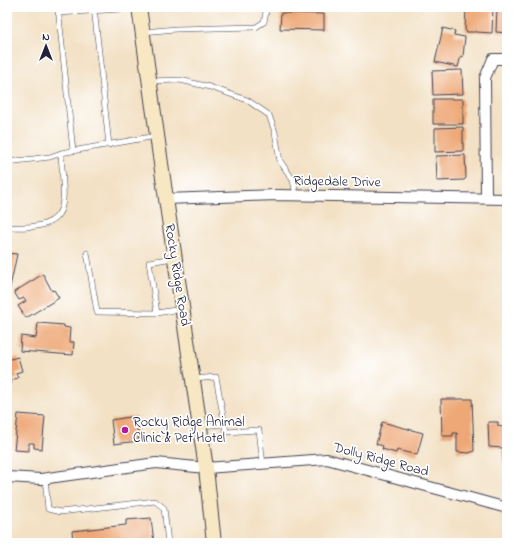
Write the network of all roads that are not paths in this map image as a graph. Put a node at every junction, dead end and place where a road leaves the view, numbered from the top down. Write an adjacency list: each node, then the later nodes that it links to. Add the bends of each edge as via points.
1 (58, 7): 5 (lane)
2 (267, 7): 6 (lane, via 264,22 256,27)
3 (139, 8): 4 (lane); 6 (main road, Rocky Ridge Road)
4 (94, 9): 5 (lane); 10 (lane)
5 (58, 13): 11 (lane)
6 (142, 32): 8 (main road, Rocky Ridge Road)
7 (507, 60): 15 (street, via 493,59 485,78)
8 (149, 81): 9 (main road, Rocky Ridge Road); 14 (lane, via 180,80 210,87 247,100 269,115 280,161 293,180)
9 (157, 136): 10 (lane); 16 (main road, Rocky Ridge Road)
10 (109, 145): 11 (lane)
11 (73, 151): 12 (lane)
12 (61, 153): 13 (lane, via 50,157); 18 (lane, via 64,202 60,214 46,224)
13 (7, 162)
14 (296, 195): 15 (street, Ridgedale Drive); 16 (street, Ridgedale Drive)
15 (486, 198): 17 (street, Ridgedale Drive)
16 (166, 199): 20 (main road, Rocky Ridge Road)
17 (507, 199)
18 (7, 227)
19 (87, 253): 22 (lane, via 97,312)
20 (174, 258): 21 (main road, Rocky Ridge Road); 22 (lane, via 149,262)
21 (182, 309): 22 (lane); 23 (main road, Rocky Ridge Road)
22 (157, 313)
23 (193, 379): 24 (lane, via 216,377); 25 (main road, Rocky Ridge Road)
24 (224, 424): 25 (lane); 26 (lane, via 226,432 259,430)
25 (200, 426): 27 (main road, Rocky Ridge Road)
26 (263, 464): 27 (street, Dolly Ridge Road); 30 (street, Dolly Ridge Road, via 327,459)
27 (206, 468): 29 (street, Dolly Ridge Road, via 156,463); 32 (main road, Rocky Ridge Road)
28 (7, 478): 29 (street, Dolly Ridge Road)
29 (45, 478): 31 (lane, via 48,508 60,512 155,501 164,508)
30 (507, 508)
31 (168, 543)
32 (214, 543)

